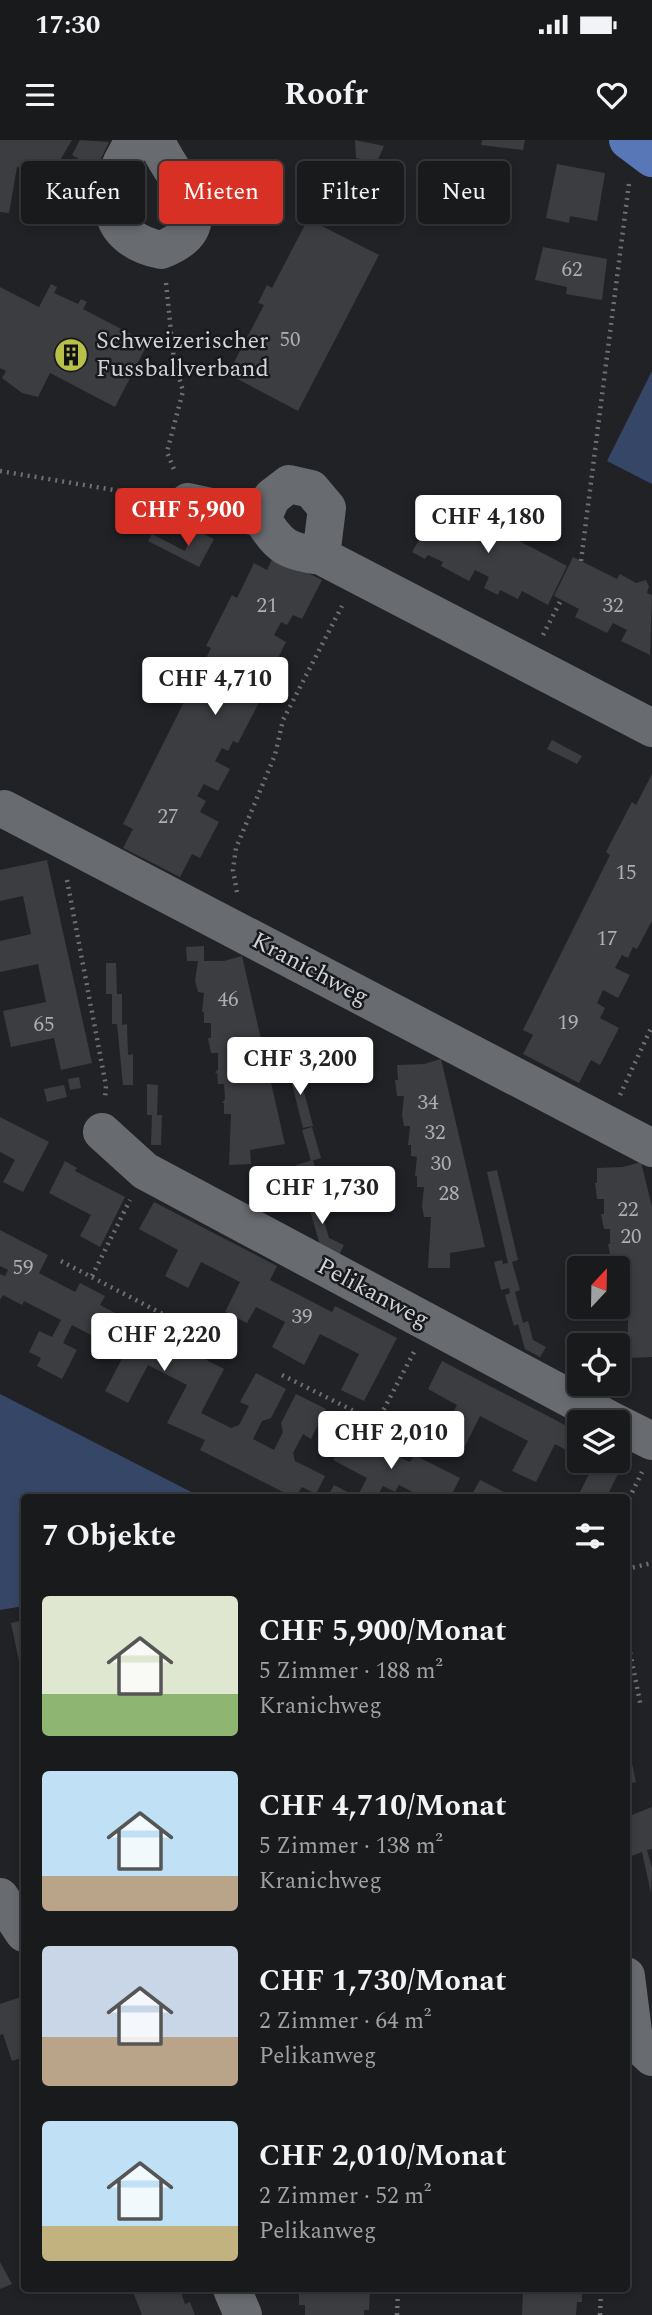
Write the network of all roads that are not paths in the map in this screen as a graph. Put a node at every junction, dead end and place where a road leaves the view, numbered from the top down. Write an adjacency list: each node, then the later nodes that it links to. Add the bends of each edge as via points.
1 (135, 140): 2 (street, via 124,155 114,186 113,212 120,231 139,245 161,250 184,237 193,214 192,200)
2 (156, 140)
3 (188, 502): 4 (street)
4 (262, 518): 5 (street, via 275,541 296,553); 5 (street, via 272,498 289,484 311,489 327,508)
5 (321, 556): 6 (street)
6 (652, 728)
7 (4, 809): 9 (street, Kranichweg)
8 (102, 1132): 10 (street, Pelikanweg, via 145,1171)
9 (652, 1148)
10 (593, 1410)
11 (630, 1434): 12 (street, Pelikanweg)
12 (650, 1452)
13 (0, 1897): 14 (street)
14 (21, 1928)
15 (630, 2008): 16 (street, via 634,2040)
16 (652, 2057)
17 (233, 2292): 18 (street)
18 (243, 2315)

